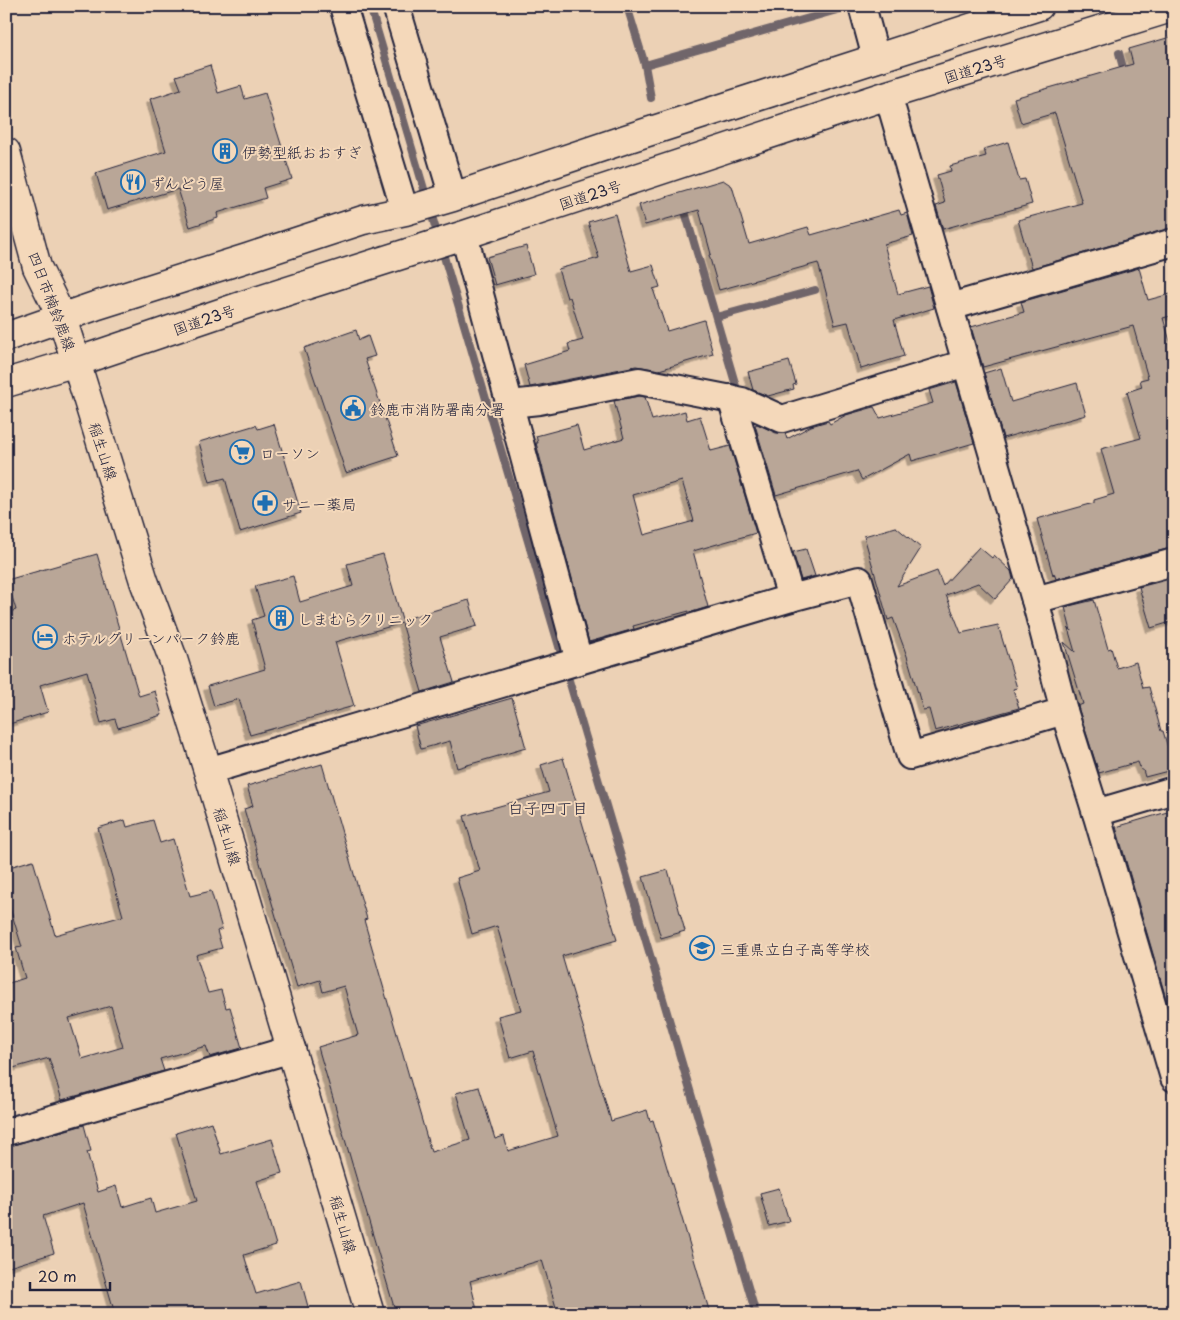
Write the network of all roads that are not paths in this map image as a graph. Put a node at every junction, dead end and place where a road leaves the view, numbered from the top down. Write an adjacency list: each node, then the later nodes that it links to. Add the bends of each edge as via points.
1 (343, 6): 10 (street)
2 (396, 6): 9 (street)
3 (1039, 6): 6 (main road)
4 (1174, 7): 7 (main road, 国道23号)
5 (863, 11): 6 (street)
6 (876, 58): 9 (main road)
7 (888, 95): 11 (main road, 国道23号); 13 (street)
8 (6, 152): 14 (main road, 四日市楠鈴鹿線, via 38,267)
9 (447, 198): 10 (main road)
10 (405, 211): 14 (main road, via 363,220)
11 (459, 237): 16 (main road, 国道23号); 20 (street)
12 (1169, 243): 13 (street)
13 (950, 307): 17 (street)
14 (62, 318): 15 (main road); 16 (main road, 四日市楠鈴鹿線)
15 (6, 336)
16 (76, 362): 18 (main road, 国道23号); 26 (main road, 稲生山線, via 144,581 173,659)
17 (966, 363): 19 (street, via 782,419); 23 (street)
18 (6, 383)
19 (731, 398): 20 (street, via 639,381); 22 (street)
20 (510, 404): 24 (street)
21 (1174, 562): 23 (street)
22 (791, 598): 24 (street); 25 (street, via 859,580 910,756)
23 (1036, 600): 25 (street)
24 (579, 661): 26 (street)
25 (1064, 711): 28 (street)
26 (208, 771): 30 (main road, 稲生山線)
27 (1174, 790): 28 (street)
28 (1096, 813): 29 (street)
29 (1166, 1026): 31 (street)
30 (292, 1049): 32 (street); 33 (main road, 稲生山線)
31 (1174, 1078)
32 (6, 1132)
33 (370, 1314)

